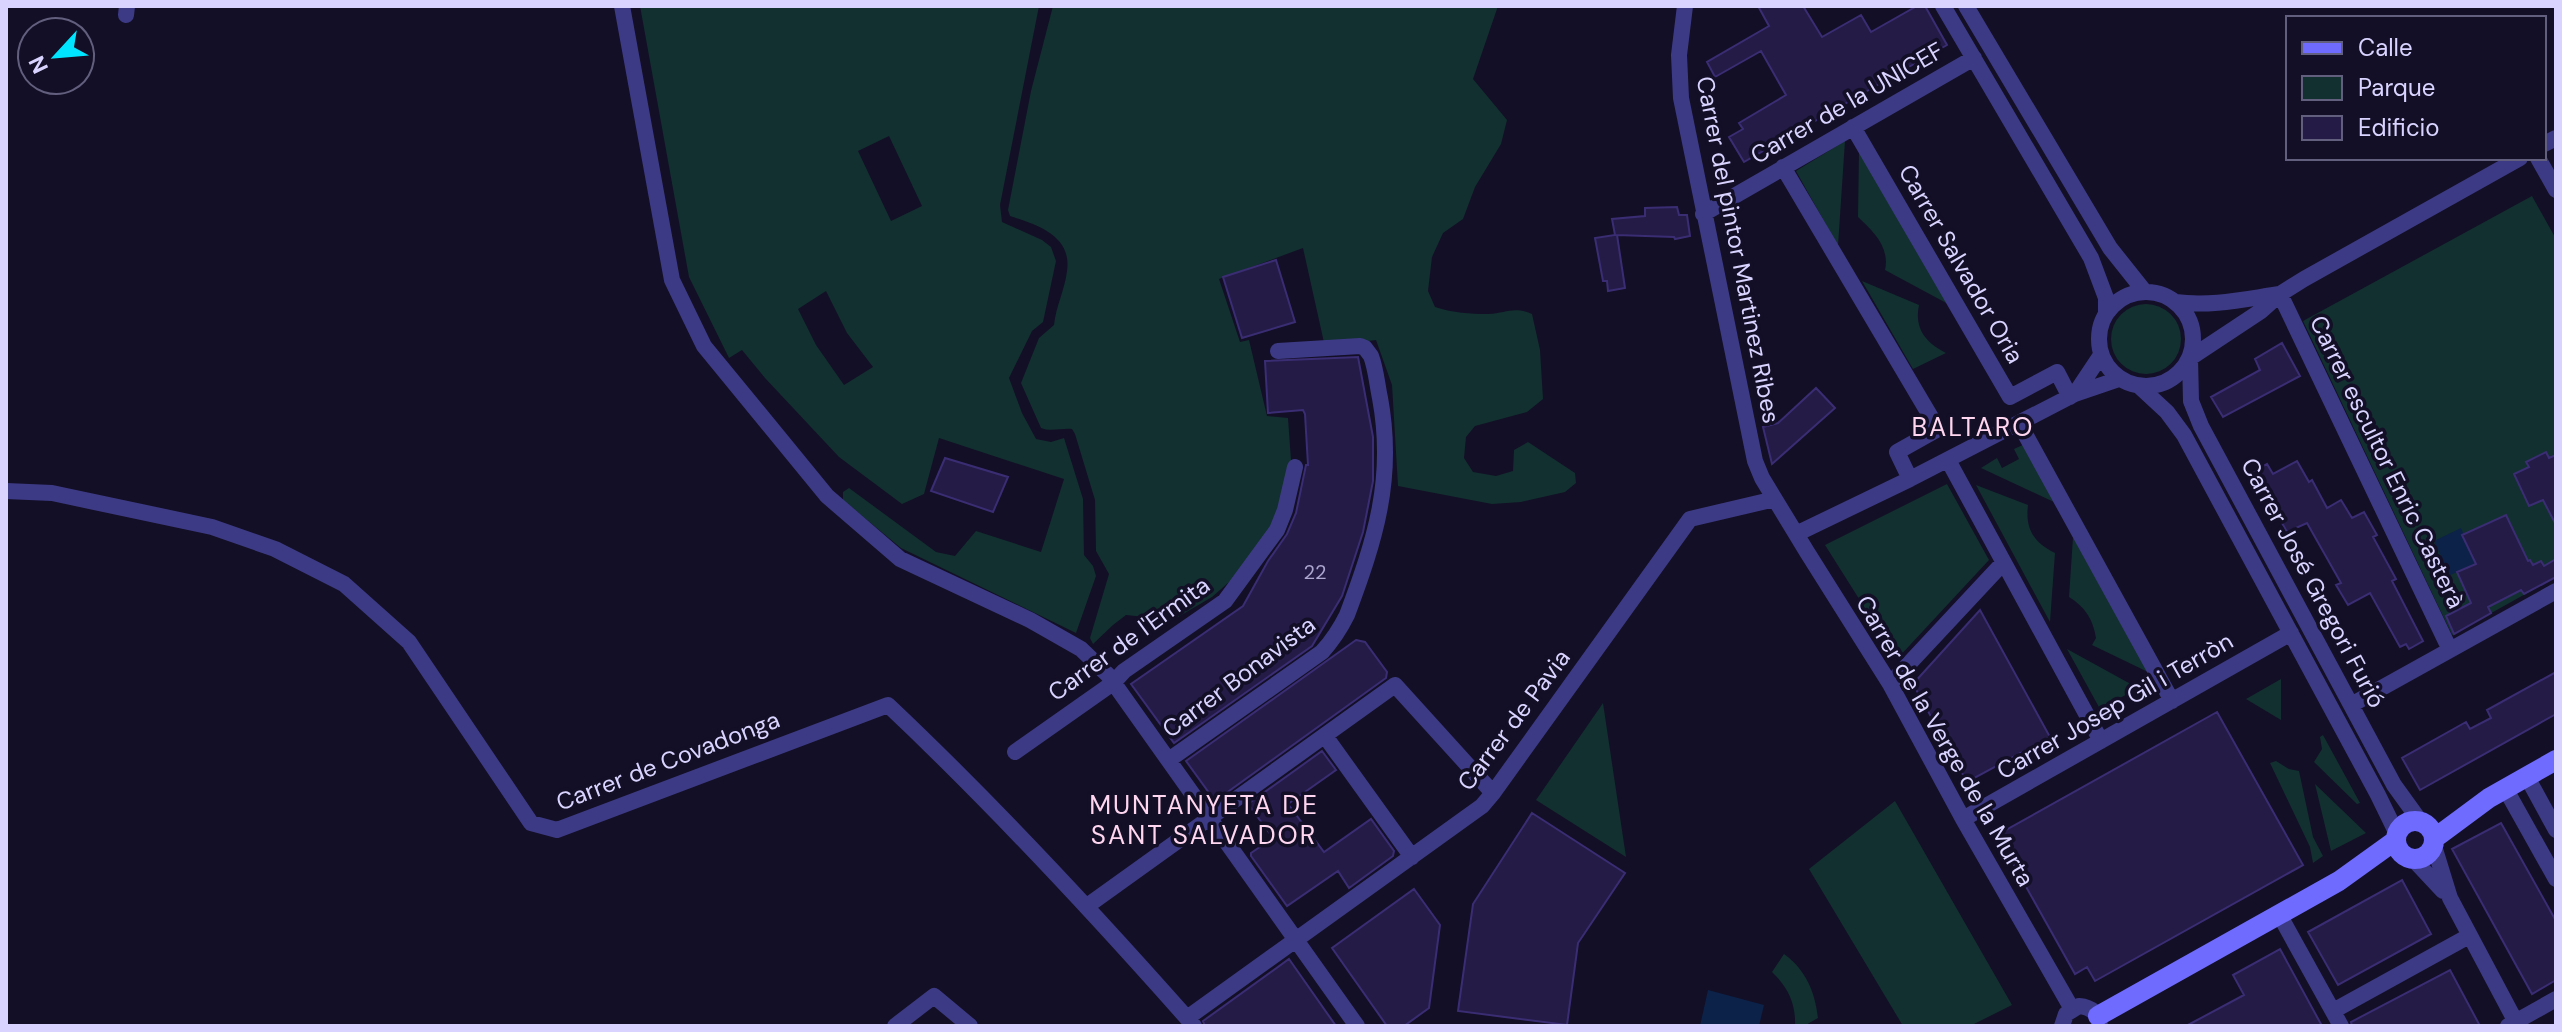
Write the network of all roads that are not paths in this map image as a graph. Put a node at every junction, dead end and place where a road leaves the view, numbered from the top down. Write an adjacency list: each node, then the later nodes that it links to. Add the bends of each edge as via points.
1 (622, 6): 33 (street, via 672,280 704,346 827,496 900,559 1081,649)
2 (1685, 6): 11 (street, Carrer del pintor Martinez Ribes, via 1678,75)
3 (1943, 6): 5 (street)
4 (1966, 6): 12 (street, via 2110,248)
5 (1974, 58): 6 (street, Carrer de la UNICEF); 15 (street, via 2091,258)
6 (1853, 127): 9 (street, Carrer de la UNICEF); 21 (street, Carrer Salvador Oria, via 2010,397 2057,372)
7 (2516, 160): 13 (street)
8 (2539, 160): 10 (street)
9 (1783, 167): 11 (street, Carrer de la UNICEF); 25 (street, via 1938,429 1897,452)
10 (2556, 190)
11 (1703, 214): 27 (street, Carrer del pintor Martinez Ribes, via 1751,447)
12 (2145, 292): 14 (street); 15 (street, via 2123,297)
13 (2280, 294): 14 (street, via 2226,304); 18 (street); 32 (street, Carrer escultor Enric Casterà)
14 (2175, 302): 18 (street, via 2192,327)
15 (2106, 312): 17 (street, via 2099,333)
16 (1278, 351): 40 (street, Carrer Bonavista, via 1360,346 1373,363 1386,471 1366,563 1340,629 1322,652)
17 (2101, 355): 19 (street); 21 (street)
18 (2190, 358): 20 (street, via 2170,381); 36 (street, Carrer José Gregori Furió, via 2191,401 2201,426)
19 (2119, 379): 20 (street); 21 (street)
20 (2140, 387): 31 (street, Carrer José Gregori Furió, via 2184,435)
21 (2073, 396): 22 (street)
22 (2019, 423): 23 (street); 35 (street)
23 (1948, 460): 25 (street); 29 (street)
24 (1295, 467): 33 (street, Carrer de l'Ermita, via 1277,530 1225,601)
25 (1910, 479): 28 (street)
26 (6, 491): 53 (street, Carrer de Covadonga, via 52,493 212,527 275,549 344,584 409,642 531,823 557,830 888,705 968,780)
27 (1775, 499): 28 (street, Carrer de la Verge de la Murta); 43 (street, Carrer de Pavia, via 1690,519)
28 (1796, 534): 34 (street, Carrer de la Verge de la Murta)
29 (2003, 563): 34 (street); 38 (street)
30 (2556, 591): 32 (street)
31 (2291, 633): 35 (street, Carrer Josep Gil i Terròn); 49 (street, Carrer José Gregori Furió)
32 (2450, 650): 36 (street)
33 (1113, 683): 39 (street, Carrer de l'Ermita); 40 (street)
34 (1890, 684): 46 (street, Carrer de la Verge de la Murta)
35 (2172, 701): 38 (street, Carrer Josep Gil i Terròn)
36 (2351, 705): 48 (street, Carrer José Gregori Furió, via 2394,785)
37 (1325, 736): 43 (street, via 1395,685); 45 (street); 50 (street)
38 (2101, 741): 46 (street, Carrer Josep Gil i Terròn)
39 (1015, 752)
40 (1170, 759): 45 (street)
41 (2556, 760): 42 (street)
42 (2527, 777): 44 (street); 47 (street)
43 (1493, 793): 50 (street, Carrer de Pavia)
44 (2497, 793): 48 (street); 51 (street)
45 (1211, 818): 53 (street); 56 (street)
46 (1963, 819): 58 (street, Carrer de la Verge de la Murta)
47 (2556, 830)
48 (2429, 832): 49 (street, via 2428,855); 49 (street, via 2409,822 2403,825); 52 (street)
49 (2402, 847): 52 (street, Carrer José Gregori Furió); 54 (street)
50 (1412, 857): 56 (street, Carrer de Pavia)
51 (2556, 879)
52 (2450, 898): 55 (street)
53 (1087, 906): 61 (street, Carrer de Covadonga)
54 (2279, 914): 59 (street); 60 (street)
55 (2469, 936): 59 (street); 62 (street)
56 (1296, 940): 61 (street, Carrer de Pavia); 65 (street)
57 (2556, 999): 62 (street)
58 (2072, 1009): 60 (street, via 2086,1007); 66 (street)
59 (2337, 1018)
60 (2099, 1021)
61 (1190, 1022)
62 (2513, 1025)
63 (895, 1026): 64 (street, via 934,996)
64 (970, 1026)
65 (1357, 1026)
66 (2062, 1026)

